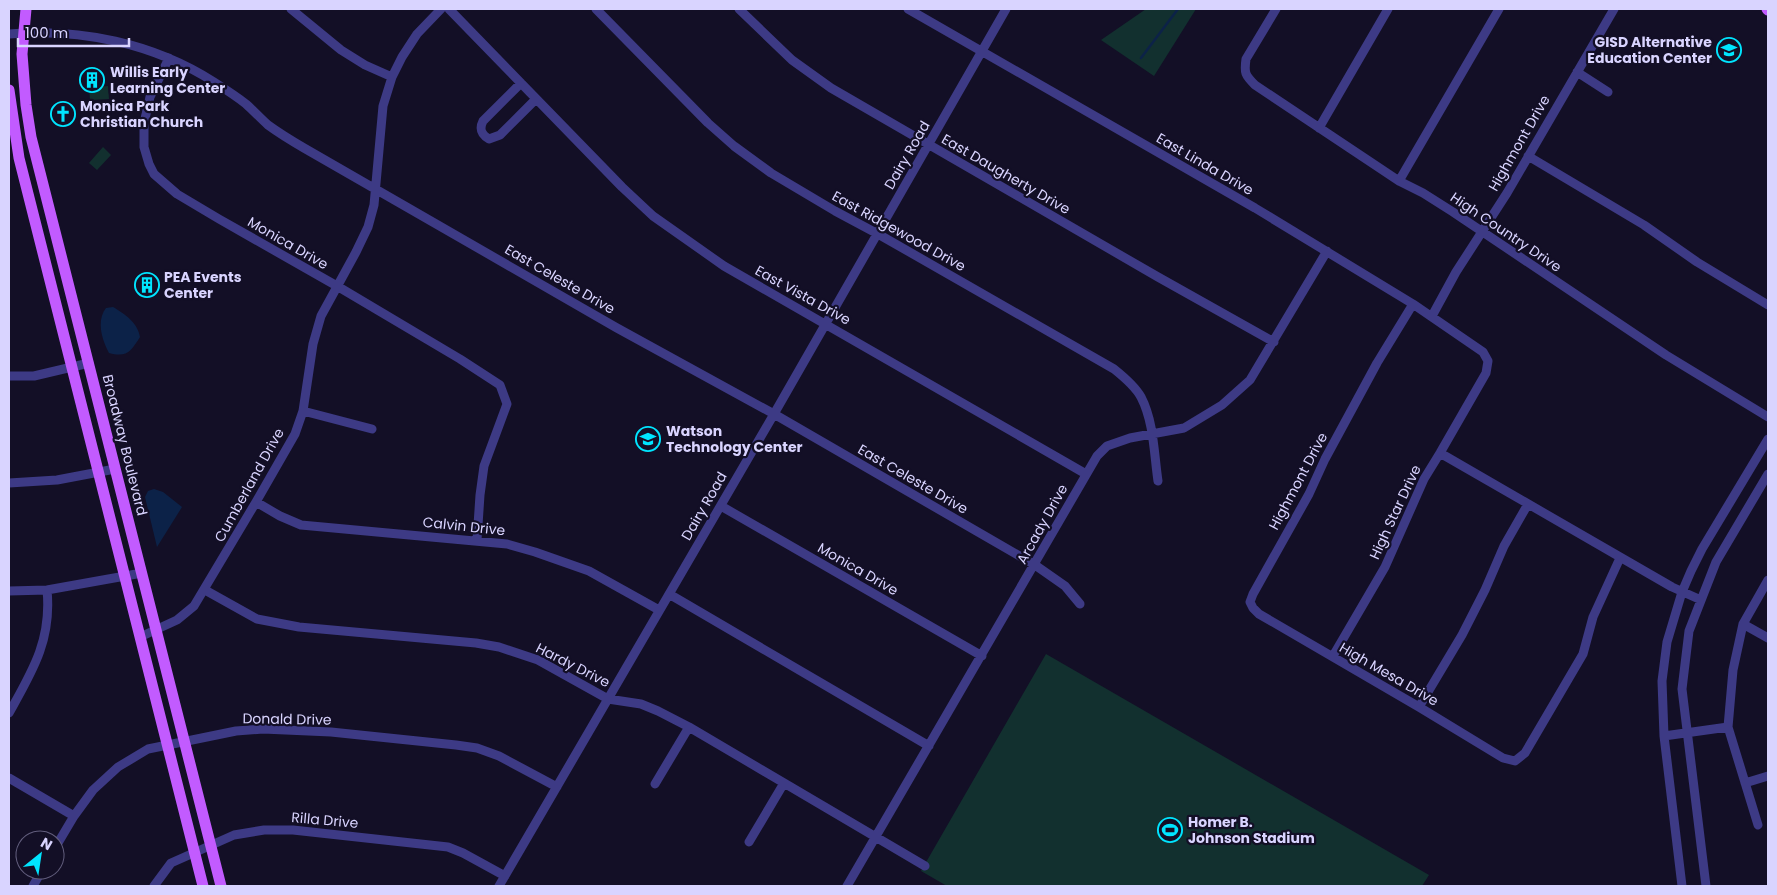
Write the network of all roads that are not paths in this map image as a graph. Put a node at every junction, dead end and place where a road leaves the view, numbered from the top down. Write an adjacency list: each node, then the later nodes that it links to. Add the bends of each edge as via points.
1 (26, 9): 14 (main road, Broadway Boulevard)
2 (290, 9): 18 (street, via 341,50)
3 (441, 9): 18 (street, Cumberland Drive, via 417,34)
4 (449, 9): 19 (street, East Vista Drive)
5 (596, 9): 33 (street, East Ridgewood Drive, via 734,146 771,173)
6 (740, 9): 26 (street, East Daugherty Drive, via 792,60 831,88)
7 (908, 9): 15 (street, East Linda Drive)
8 (1006, 9): 15 (street, Dairy Road)
9 (1276, 9): 23 (street, High Country Drive, via 1246,59 1246,76)
10 (1388, 9): 23 (street)
11 (1500, 9): 28 (street)
12 (1614, 9): 17 (street, Highmont Drive)
13 (9, 34): 14 (street, East Celeste Drive)
14 (24, 34): 16 (street, East Celeste Drive, via 49,32 95,37); 24 (main road, Broadway Boulevard, via 23,63)
15 (982, 52): 26 (street, Dairy Road); 34 (street, East Linda Drive)
16 (169, 58): 29 (street, East Celeste Drive, via 213,82 304,148); 35 (street, Monica Drive, via 150,97 144,123 144,147 154,174 202,209)
17 (1576, 72): 21 (street); 27 (street, Highmont Drive)
18 (392, 76): 29 (street, Cumberland Drive, via 383,106)
19 (521, 83): 22 (street, East Vista Drive); 22 (street, via 482,120 481,133 489,139 500,135)
20 (9, 90): 25 (main road)
21 (1608, 92)
22 (536, 99): 39 (street, East Vista Drive, via 653,216 724,266)
23 (1318, 128): 28 (street, High Country Drive)
24 (31, 138): 25 (main road); 30 (main road, Broadway Boulevard)
25 (16, 143): 31 (main road)
26 (928, 145): 33 (street, Dairy Road); 40 (street, East Daugherty Drive)
27 (1528, 156): 32 (street, Highmont Drive); 37 (street, via 1644,225)
28 (1399, 181): 32 (street, High Country Drive)
29 (377, 190): 35 (street, Cumberland Drive, via 368,227); 46 (street, East Celeste Drive)
30 (53, 221): 31 (main road); 42 (main road, Broadway Boulevard)
31 (37, 225): 43 (main road)
32 (1481, 232): 38 (street, Highmont Drive); 47 (street, High Country Drive, via 1666,355)
33 (878, 234): 39 (street, Dairy Road); 49 (street, East Ridgewood Drive, via 1114,369 1140,396 1149,417)
34 (1327, 252): 36 (street, East Linda Drive); 40 (street, Arcady Drive)
35 (337, 286): 45 (street, Cumberland Drive, via 321,316 313,344); 61 (street, Monica Drive, via 500,385 507,404 484,466)
36 (1412, 304): 38 (street, East Linda Drive); 72 (street, Highmont Drive)
37 (1768, 305)
38 (1432, 316): 41 (street, East Linda Drive)
39 (826, 324): 46 (street, Dairy Road); 54 (street, East Vista Drive)
40 (1274, 342): 49 (street, Arcady Drive, via 1250,380 1222,405 1184,428)
41 (1483, 352): 51 (street, High Star Drive, via 1488,361 1486,373)
42 (89, 364): 43 (street); 52 (main road, Broadway Boulevard)
43 (73, 367): 44 (street, via 34,376); 53 (main road)
44 (9, 376)
45 (303, 411): 48 (street); 58 (street, Cumberland Drive, via 295,434)
46 (774, 414): 60 (street, Dairy Road); 63 (street, East Celeste Drive)
47 (1768, 417)
48 (372, 429)
49 (1151, 434): 54 (street, Arcady Drive, via 1107,446); 56 (street, East Ridgewood Drive)
50 (1768, 439): 70 (street, via 1702,549)
51 (1440, 454): 59 (street); 81 (street, High Star Drive, via 1424,479 1385,567)
52 (115, 469): 53 (street); 64 (main road, Broadway Boulevard)
53 (99, 471): 57 (street, via 57,480); 65 (main road)
54 (1086, 474): 63 (street, Arcady Drive)
55 (1768, 474): 73 (street, via 1716,562)
56 (1158, 481)
57 (9, 483)
58 (256, 502): 61 (street, Calvin Drive, via 301,525); 68 (street, Cumberland Drive)
59 (1528, 504): 62 (street); 83 (street, via 1504,546 1462,635)
60 (721, 506): 71 (street, Dairy Road); 80 (street, Monica Drive)
61 (477, 540): 75 (street, Calvin Drive, via 507,544 589,571)
62 (1620, 558): 70 (street); 83 (street, High Mesa Drive, via 1593,617 1583,654 1525,752 1515,761 1503,758)
63 (1035, 566): 74 (street, East Celeste Drive, via 1065,586); 80 (street, Arcady Drive)
64 (142, 573): 65 (street); 77 (main road, Broadway Boulevard)
65 (125, 576): 67 (street); 78 (main road)
66 (1768, 580): 76 (street)
67 (47, 590): 69 (street); 84 (street, via 49,610 42,646)
68 (205, 590): 77 (street, Cumberland Drive, via 194,606 177,620); 82 (street, Hardy Drive, via 257,619 300,627 476,642 499,647 538,660)
69 (9, 591)
70 (1682, 592): 73 (street); 88 (street, via 1664,660)
71 (669, 594): 75 (street, Dairy Road); 91 (street)
72 (1253, 594): 81 (street, High Mesa Drive, via 1250,602 1259,614)
73 (1701, 600): 87 (street, via 1689,631 1682,689)
74 (1080, 604)
75 (660, 610): 82 (street, Dairy Road)
76 (1743, 624): 79 (street); 86 (street, via 1733,670)
77 (156, 629): 78 (street, Cumberland Drive); 89 (main road, Broadway Boulevard)
78 (140, 637): 90 (main road)
79 (1768, 638)
80 (982, 656): 91 (street, Arcady Drive)
81 (1333, 656): 83 (street, High Mesa Drive)
82 (608, 699): 85 (street, Hardy Drive, via 641,704); 97 (street, Dairy Road)
83 (1420, 707)
84 (9, 713)
85 (690, 727): 95 (street); 96 (street, Hardy Drive)
86 (1728, 727): 87 (street); 94 (street)
87 (1688, 731): 88 (street); 113 (street)
88 (1664, 736): 112 (street)
89 (185, 742): 90 (street, Donald Drive); 97 (street, Donald Drive, via 263,729 331,732 456,745 499,756); 103 (main road, Broadway Boulevard)
90 (168, 746): 98 (street, Donald Drive, via 148,749 118,767 93,790); 104 (main road)
91 (929, 746): 101 (street, Arcady Drive)
92 (1768, 776): 94 (street)
93 (9, 778): 98 (street)
94 (1745, 783): 99 (street)
95 (655, 784)
96 (784, 784): 101 (street, Hardy Drive); 102 (street)
97 (557, 787): 106 (street, Dairy Road)
98 (74, 816): 100 (street, Donald Drive)
99 (1758, 826)
100 (65, 831)
101 (876, 837): 105 (street, Hardy Drive); 111 (street, Arcady Drive)
102 (749, 842)
103 (211, 844): 104 (street, Rilla Drive); 106 (street, Rilla Drive, via 264,830 293,830 430,844 463,853); 109 (main road, Broadway Boulevard)
104 (194, 852): 107 (street, Rilla Drive, via 171,863); 108 (main road)
105 (924, 866)
106 (505, 876): 110 (street, Dairy Road)
107 (154, 886)
108 (203, 886)
109 (221, 886)
110 (499, 886)
111 (847, 886)
112 (1682, 886)
113 (1706, 886)

